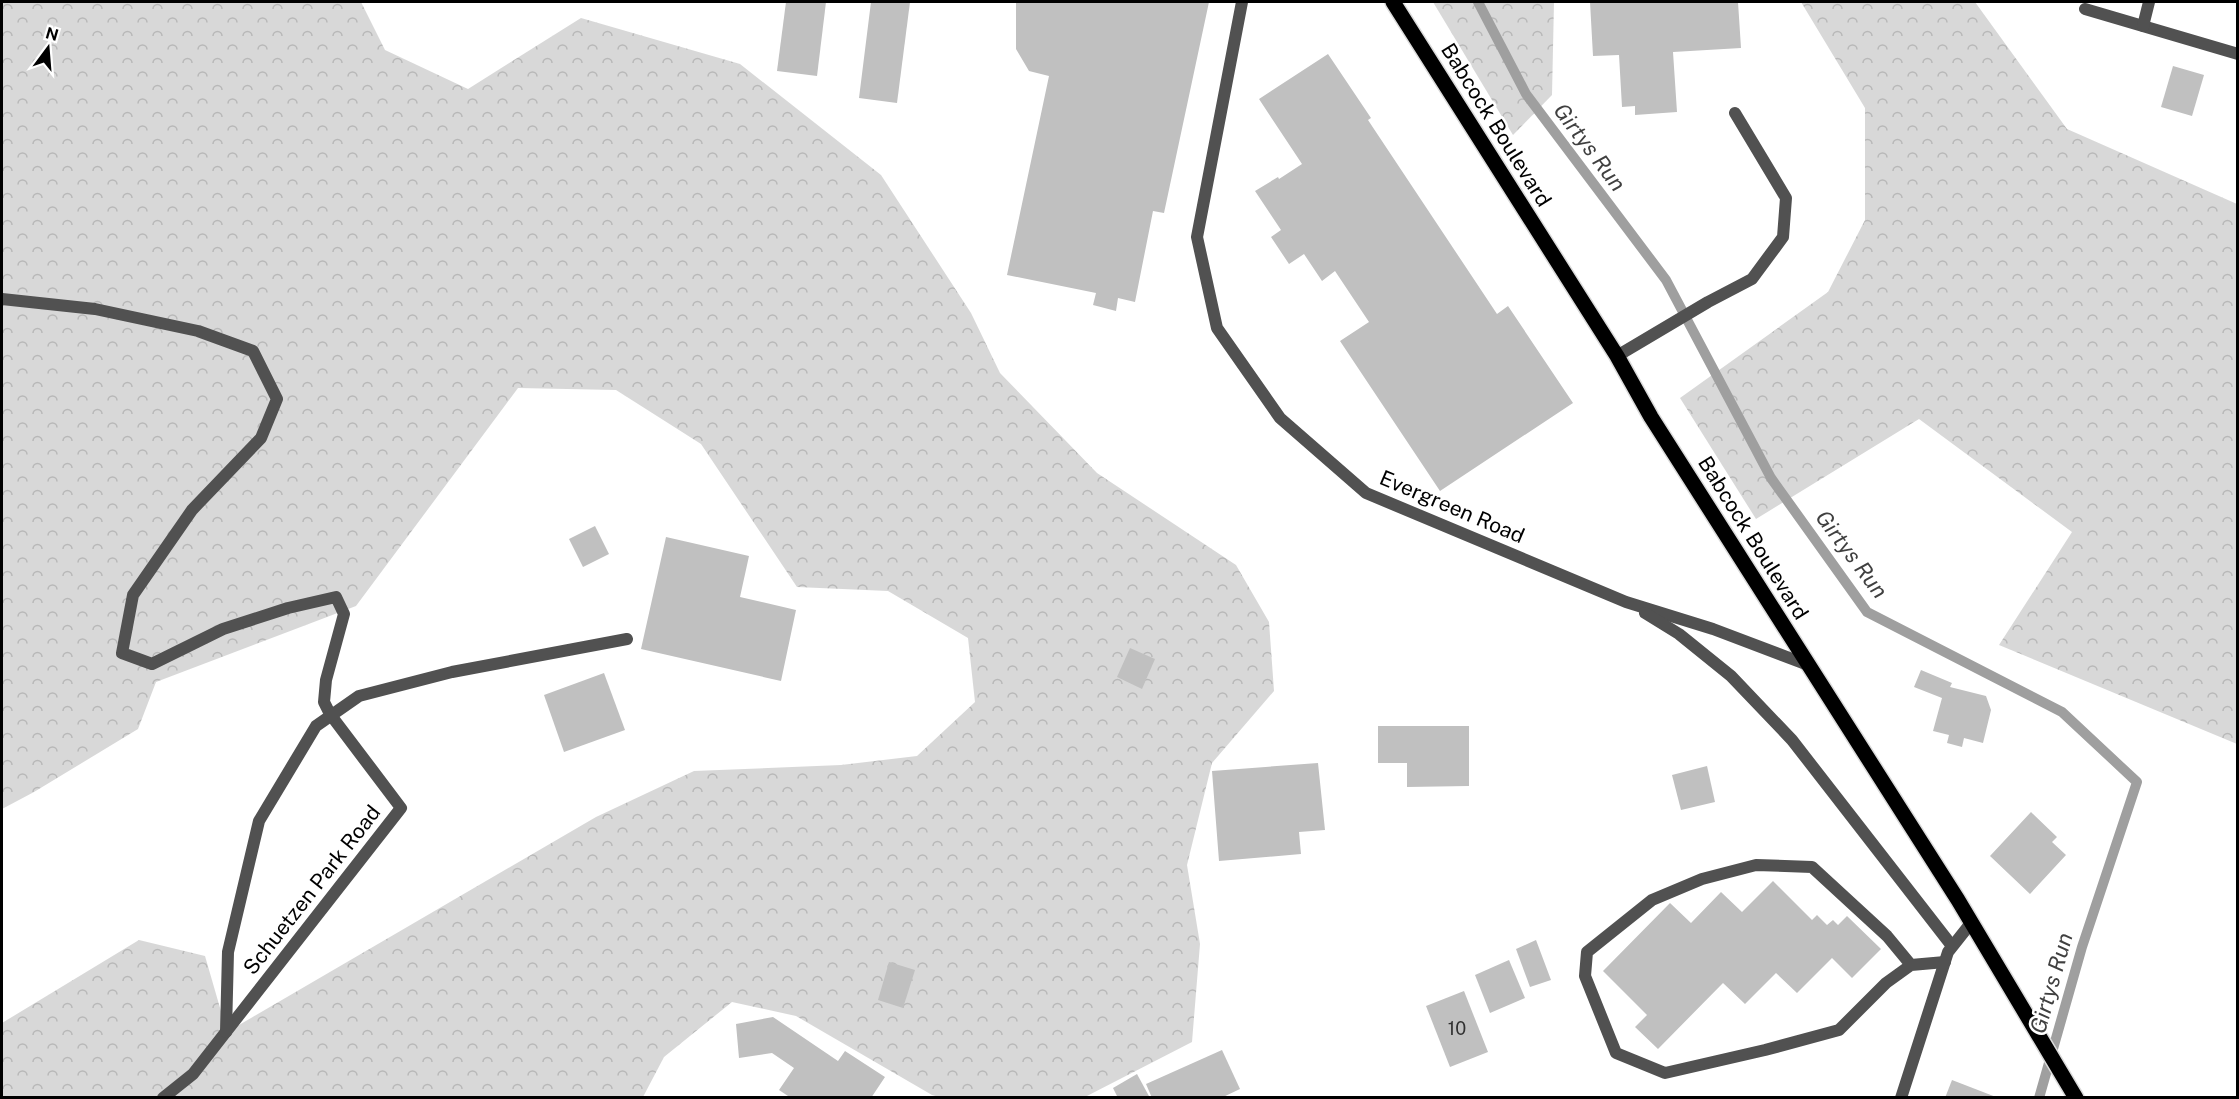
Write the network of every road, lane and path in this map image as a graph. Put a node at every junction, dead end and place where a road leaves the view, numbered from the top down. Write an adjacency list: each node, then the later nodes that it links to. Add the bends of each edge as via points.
1 (1242, 2): 10 (street, Evergreen Road, via 1197,237 1216,328 1280,418 1366,493)
2 (1393, 2): 9 (main road, Babcock Boulevard)
3 (2149, 2): 5 (street)
4 (2085, 9): 5 (street)
5 (2143, 26): 6 (street)
6 (2238, 54)
7 (1735, 113): 9 (street, via 1786,198 1783,237 1752,279)
8 (2, 299): 13 (street, Schuetzen Park Road, via 95,309 198,331 253,351 277,399 261,438 192,510 133,595 122,653 152,664 223,629 336,597 344,614 326,680 324,702)
9 (1617, 356): 12 (main road, Babcock Boulevard, via 1651,417)
10 (1626, 602): 12 (street, Evergreen Road); 15 (street, via 1679,634 1731,676 1792,740)
11 (627, 639): 13 (street, Schuetzen Park Road, via 452,672 359,696)
12 (1808, 665): 14 (main road, Babcock Boulevard)
13 (330, 714): 18 (street, Schuetzen Park Road, via 316,726 259,821 228,952); 18 (street, Schuetzen Park Road, via 401,808)
14 (1971, 923): 15 (street); 21 (main road, Babcock Boulevard)
15 (1953, 946): 16 (street)
16 (1945, 962): 17 (street); 20 (street)
17 (1911, 965): 17 (street, via 1886,983 1839,1030 1665,1073 1616,1053 1585,976 1587,952 1652,900 1702,879 1756,865 1812,867 1887,936)
18 (226, 1032): 19 (street, Schuetzen Park Road, via 193,1074)
19 (163, 1098)
20 (1901, 1098)
21 (2076, 1098)

